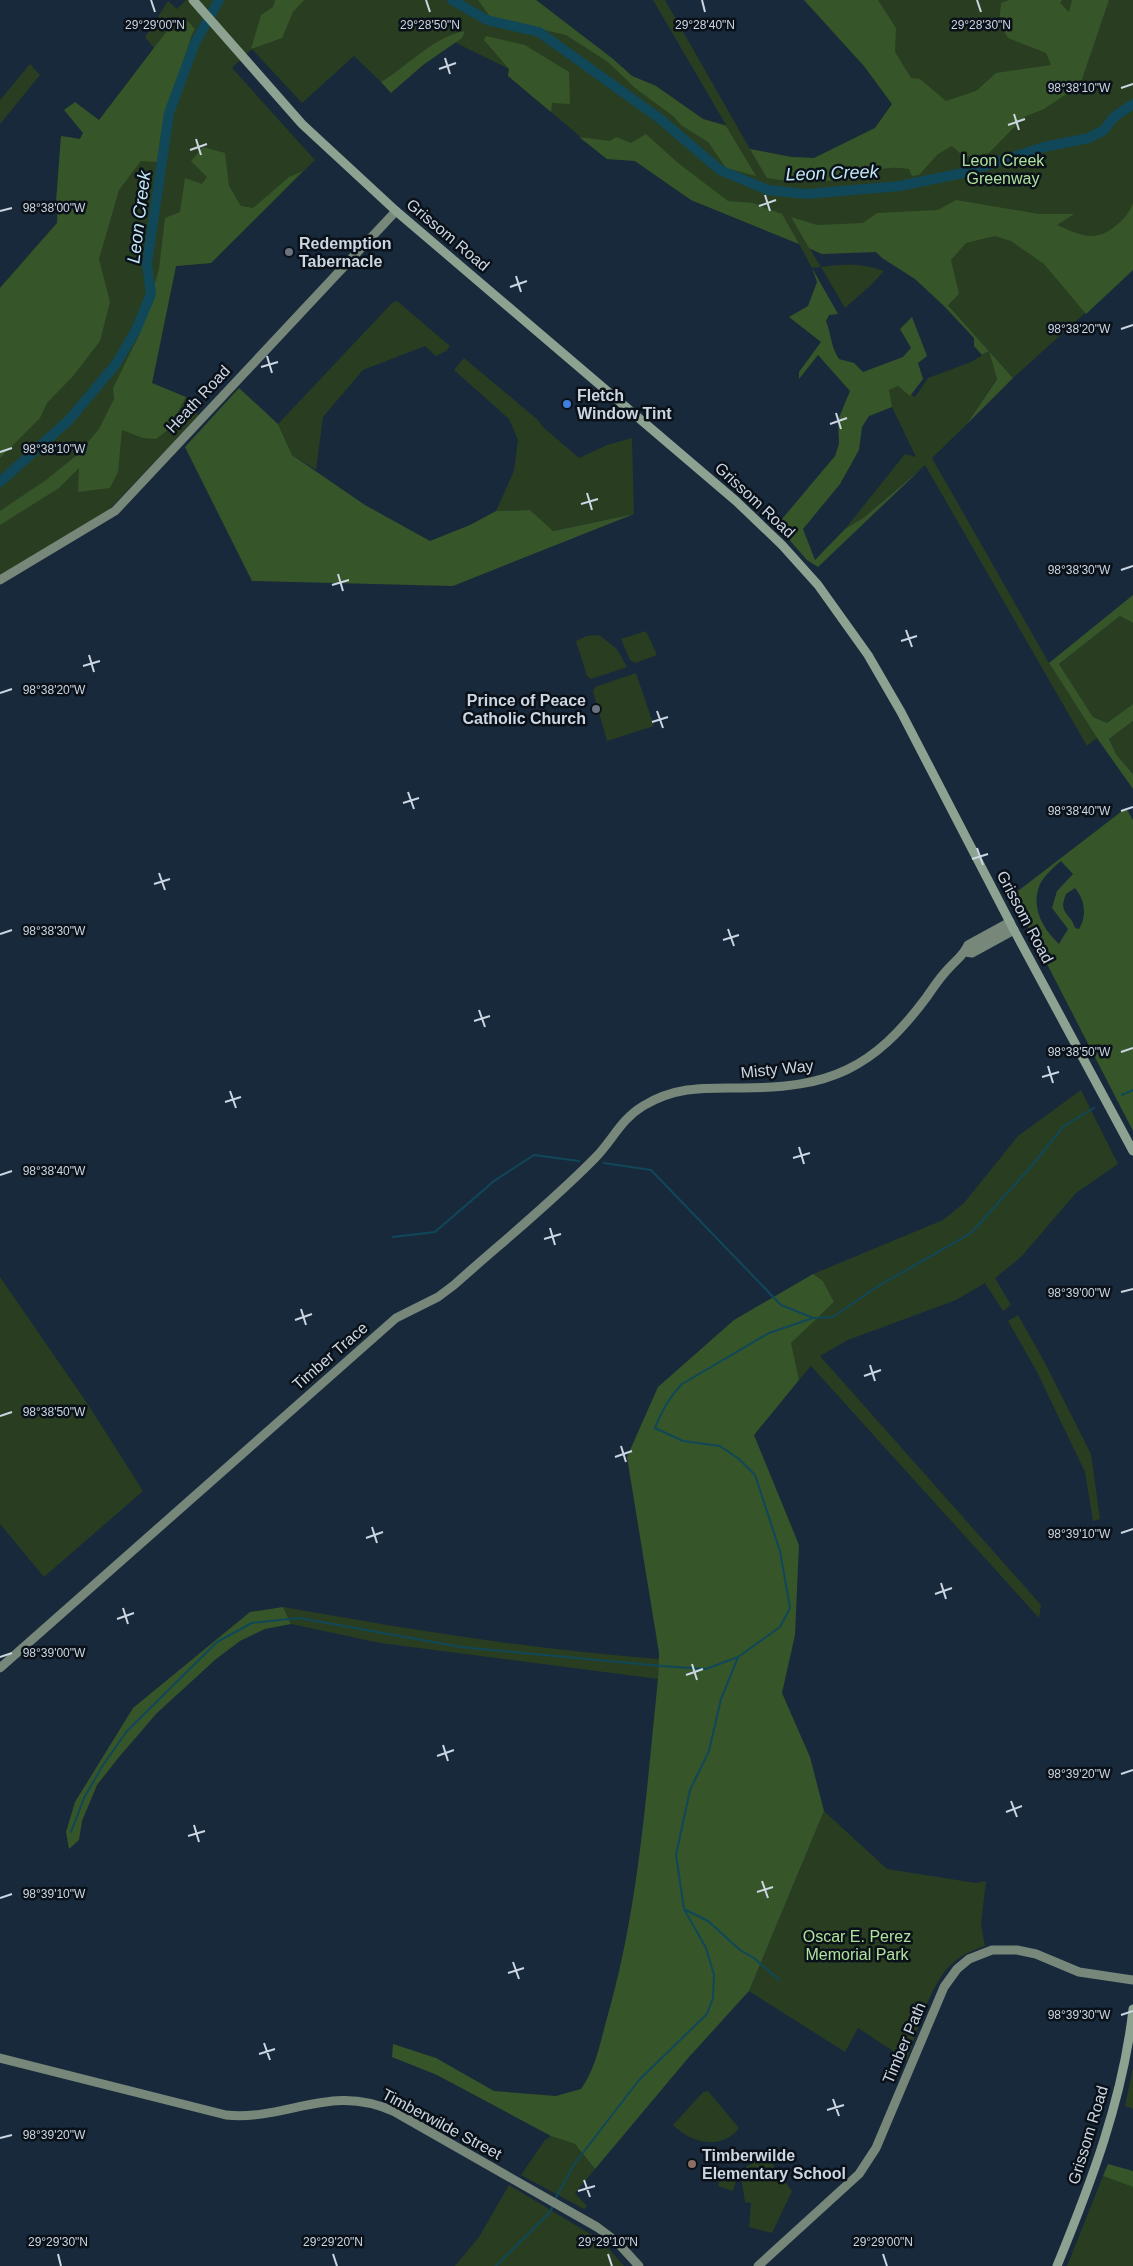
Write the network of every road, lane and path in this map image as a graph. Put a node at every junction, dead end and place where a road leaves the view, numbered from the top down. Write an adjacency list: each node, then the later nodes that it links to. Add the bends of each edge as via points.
1 (193, 0): 2 (main road, Grissom Road, via 309,130)
2 (396, 211): 3 (street, Heath Road, via 115,511); 4 (main road, Grissom Road, via 736,501 806,572 852,631 884,682)
3 (0, 580)
4 (1012, 926): 5 (street, Misty Way, via 972,954 965,952 902,1029 878,1051 850,1068 820,1080 787,1086); 6 (main road, Grissom Road)
5 (690, 1088): 7 (street, Timber Trace, via 668,1094 626,1118 596,1157 454,1285 438,1297 396,1318)
6 (1133, 1151)
7 (0, 1668)
8 (1133, 1980): 12 (street, Timber Path, via 1079,1972 1036,1954 1017,1950 983,1952 963,1964 944,1987 868,2161 851,2182)
9 (1133, 2009): 13 (main road, Grissom Road, via 1110,2122 1095,2171)
10 (0, 2058): 11 (street, Timberwilde Street, via 226,2115 257,2114 333,2100 364,2101 395,2112 610,2236)
11 (639, 2266)
12 (758, 2266)
13 (1057, 2266)

